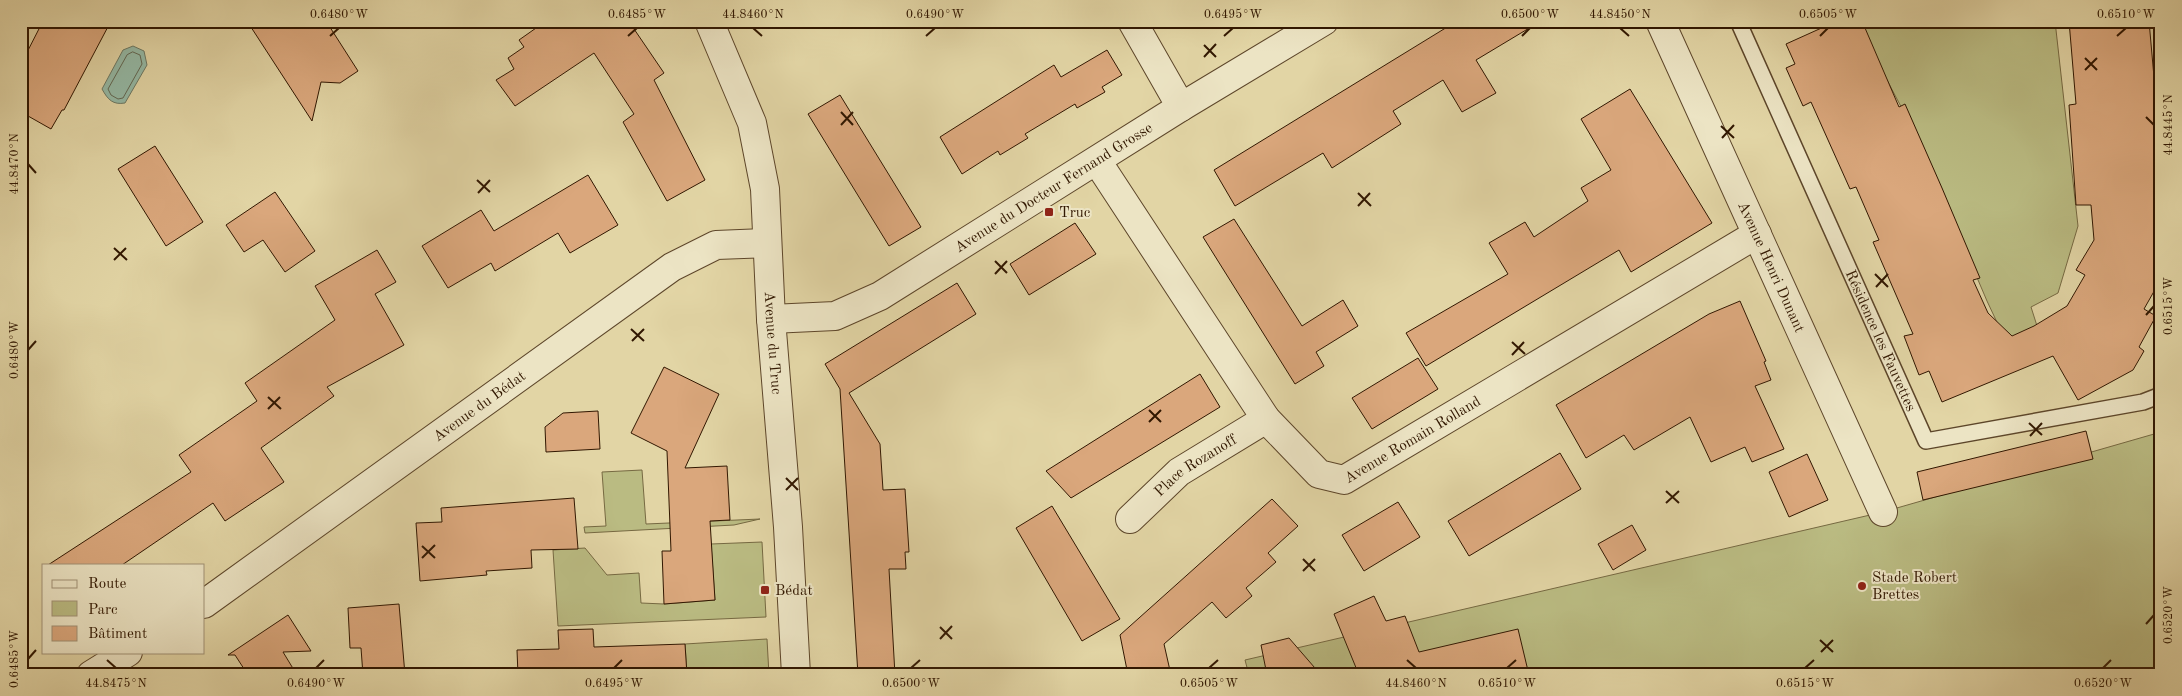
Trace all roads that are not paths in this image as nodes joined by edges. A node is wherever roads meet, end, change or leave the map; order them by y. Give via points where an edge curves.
1 (710, 21) edge
2 (1132, 21) edge
3 (1324, 21) edge
4 (1660, 21) edge
5 (1738, 21) edge
6 (1181, 107) junction
7 (1097, 161) junction
8 (1757, 234) junction
9 (767, 243) junction
10 (771, 319) junction
11 (2161, 395) edge
12 (1266, 418) junction
13 (1882, 512) dead end
14 (1130, 520) dead end
15 (205, 603) edge
16 (125, 654) edge
17 (91, 675) edge
18 (796, 675) edge

1 - 9 street, Avenue du Truc via 752,123 765,189
2 - 6 street
3 - 6 street, Avenue du Docteur Fernand Grosse
4 - 8 street, Avenue Henri Dunant
5 - 11 lane, Résidence les Fauvettes via 1926,441 2143,402
6 - 7 street, Avenue du Docteur Fernand Grosse
7 - 10 street, Avenue du Docteur Fernand Grosse via 880,296 836,316
7 - 12 street, Avenue Romain Rolland
8 - 12 street, Avenue Romain Rolland via 1344,480 1319,474
8 - 13 street, Avenue Henri Dunant
9 - 10 street, Avenue du Truc
9 - 15 street, Avenue du Bédat via 716,245 672,267
10 - 18 street, Avenue du Truc
12 - 14 street, Place Rozanoff via 1179,472
16 - 17 street

